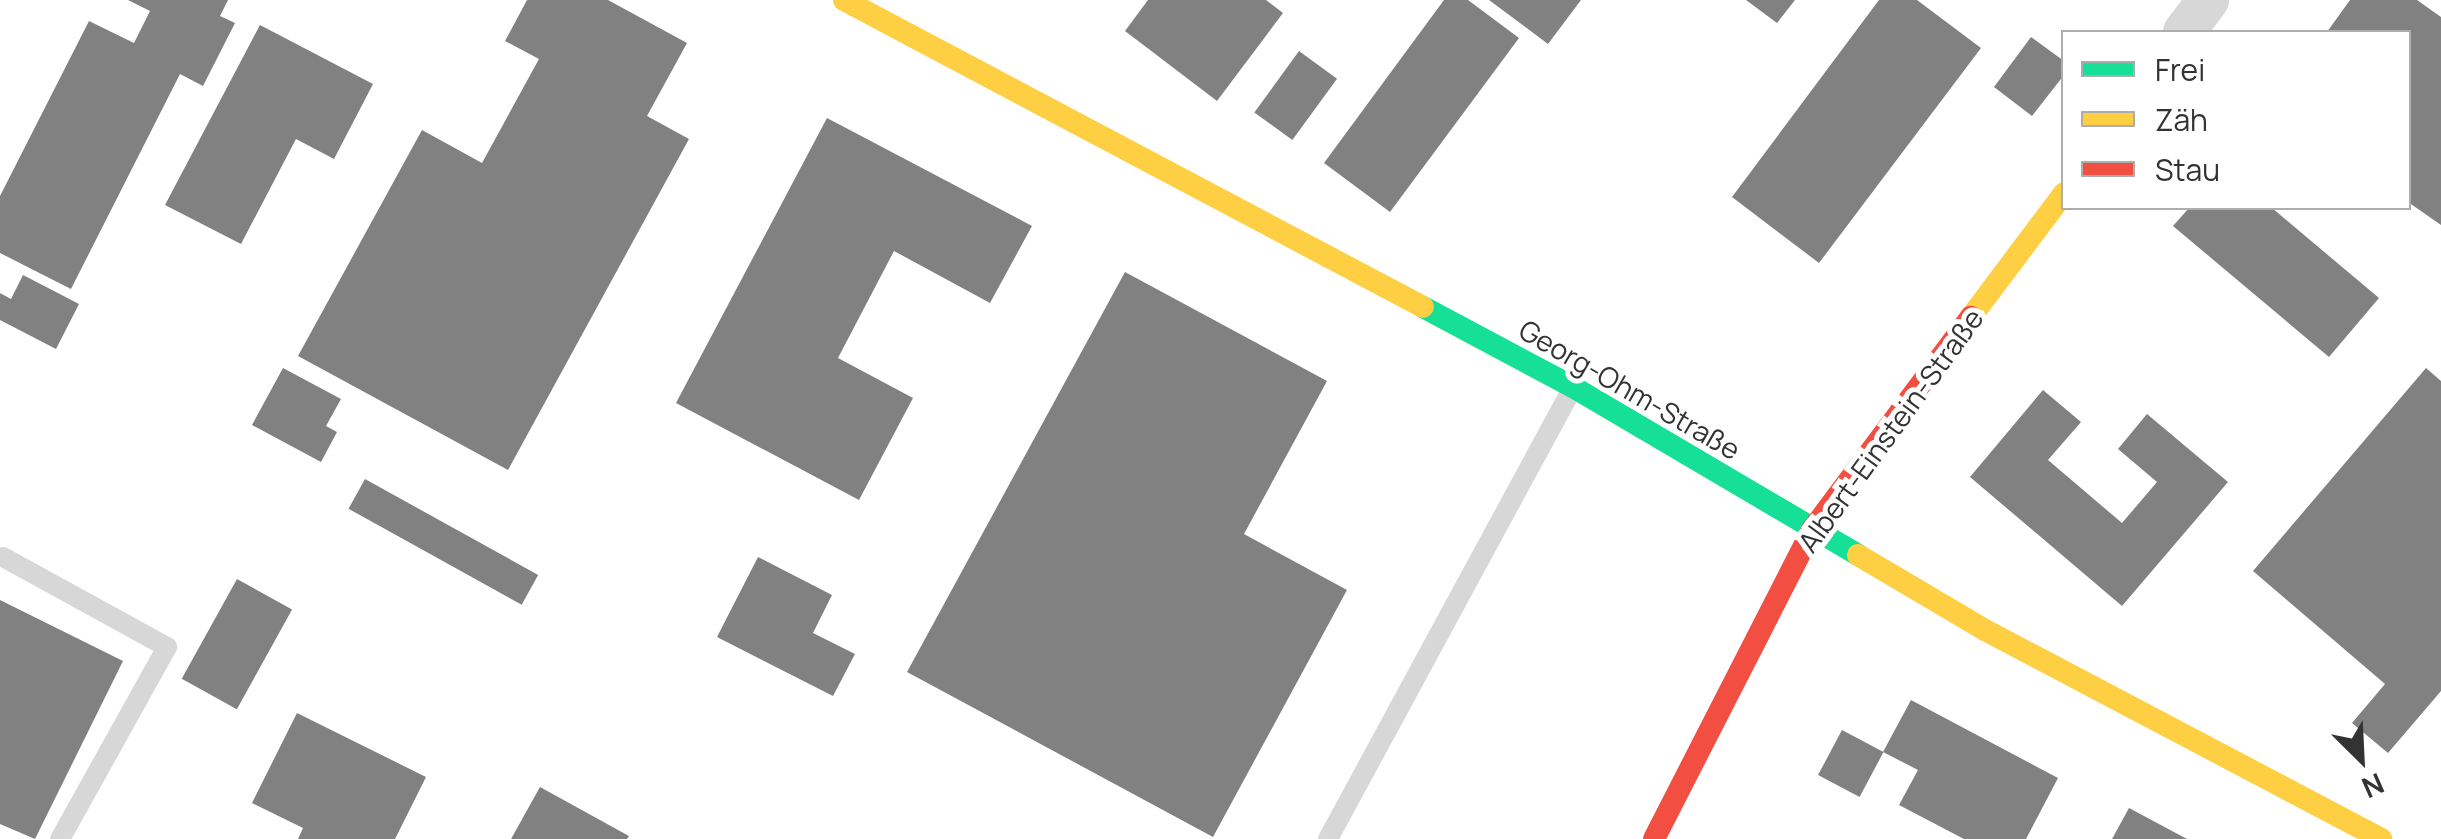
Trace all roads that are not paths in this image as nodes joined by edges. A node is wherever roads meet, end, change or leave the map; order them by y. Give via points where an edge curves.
1 (844, 0) edge
2 (2208, 0) edge
3 (2186, 30) edge
4 (2061, 196) edge
5 (1573, 387) junction
6 (1812, 530) junction
7 (3, 558) dead end
8 (60, 839) edge
9 (1328, 839) edge
10 (1654, 839) edge
11 (2382, 839) edge

1 - 5 street, Georg-Ohm-Straße
2 - 3 street
4 - 6 street, Albert-Einstein-Straße
5 - 6 street, Georg-Ohm-Straße
5 - 9 lane
6 - 10 street, Albert-Einstein-Straße
6 - 11 street, Georg-Ohm-Straße via 1985,630
7 - 8 lane via 168,646

